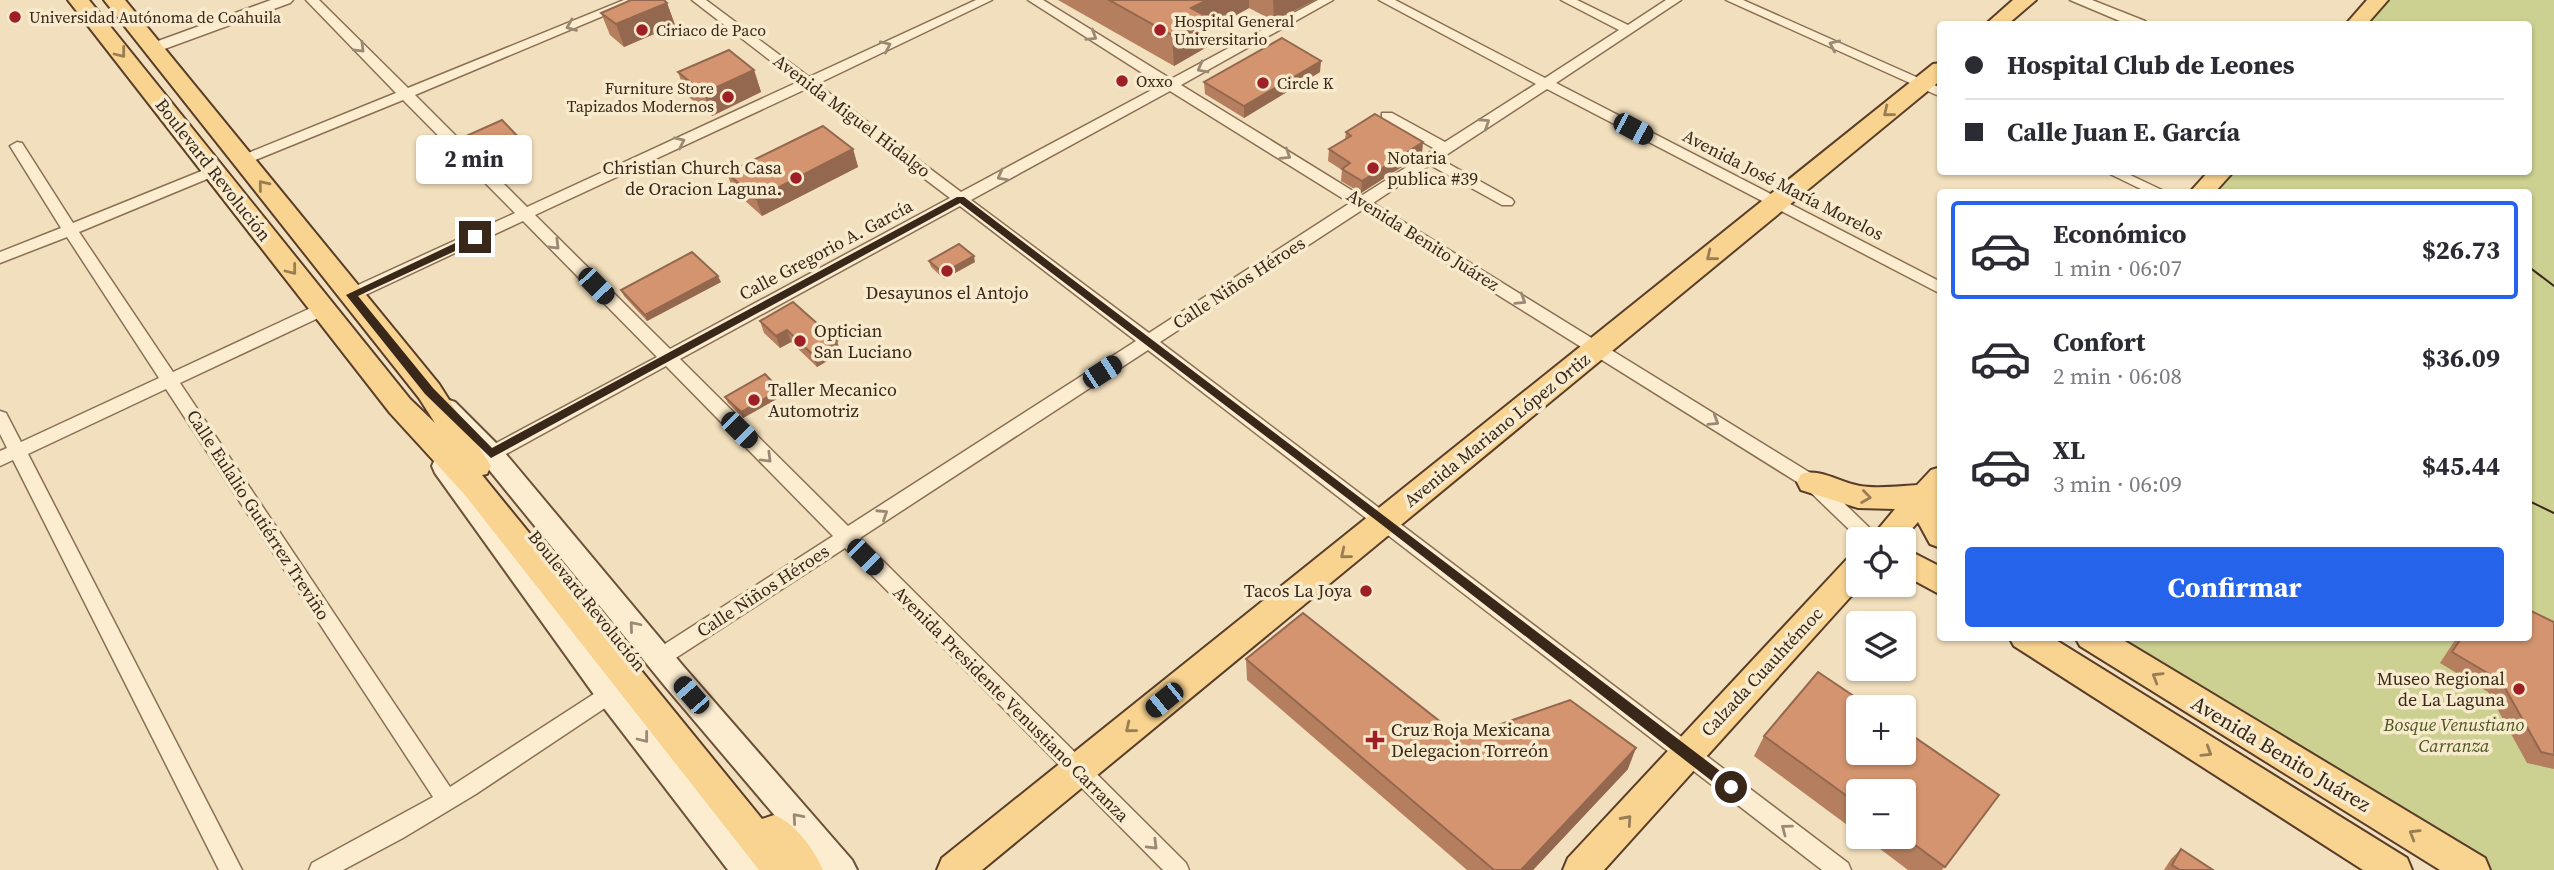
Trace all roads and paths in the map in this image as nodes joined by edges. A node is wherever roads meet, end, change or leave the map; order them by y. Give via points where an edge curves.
1 (78, 0) edge
2 (114, 0) edge
3 (285, 0) edge
4 (312, 0) edge
5 (635, 0) edge
6 (698, 0) edge
7 (986, 0) edge
8 (1034, 0) edge
9 (1327, 0) edge
10 (1385, 0) edge
11 (1567, 0) edge
12 (1675, 0) edge
13 (1732, 0) edge
14 (2026, 0) edge
15 (2078, 0) edge
16 (2378, 0) edge
17 (2000, 21) edge
18 (2132, 21) edge
19 (2359, 21) edge
20 (1629, 30) junction
21 (153, 48) junction
22 (1934, 82) edge
23 (808, 83) junction
24 (1546, 84) junction
25 (1171, 85) junction
26 (405, 94) junction
27 (1387, 116) dead end
28 (17, 146) dead end
29 (1446, 149) junction
30 (1430, 159) junction
31 (243, 160) junction
32 (214, 171) junction
33 (2120, 175) edge
34 (2218, 175) edge
35 (2152, 189) edge
36 (2205, 189) edge
37 (961, 199) junction
38 (1507, 202) dead end
39 (1362, 203) junction
40 (1776, 203) junction
41 (525, 214) junction
42 (70, 230) junction
43 (0, 258) edge
44 (1937, 287) edge
45 (351, 295) junction
46 (323, 309) junction
47 (1149, 341) junction
48 (1598, 348) junction
49 (667, 358) junction
50 (170, 381) junction
51 (400, 406) junction
52 (0, 417) edge
53 (9, 455) edge
54 (485, 474) junction
55 (1811, 482) junction
56 (1932, 487) edge
57 (1385, 521) junction
58 (1858, 527) edge
59 (1896, 527) edge
60 (1937, 529) edge
61 (846, 538) junction
62 (1916, 567) edge
63 (1846, 581) edge
64 (1937, 581) edge
65 (2031, 641) edge
66 (2098, 641) edge
67 (661, 657) junction
68 (610, 694) junction
69 (1687, 754) junction
70 (1077, 771) junction
71 (447, 800) junction
72 (231, 870) edge
73 (320, 870) edge
74 (747, 870) edge
75 (781, 870) edge
76 (806, 870) edge
77 (841, 870) edge
78 (955, 870) edge
79 (1178, 870) edge
80 (1581, 870) edge
81 (1840, 870) edge
82 (2394, 870) edge
83 (2472, 870) edge

1 -> 32 main road, Boulevard Revolución
2 - 21 main road, Boulevard Revolución
3 - 21 street
4 -> 26 street, Avenida Presidente Venustiano Carranza
5 -> 26 street
6 - 23 street, Avenida Miguel Hidalgo
23 -> 7 street
8 -> 25 street, Avenida Benito Juárez
9 -> 25 street, Calle Gregorio A. García
10 - 24 street, Avenida José María Morelos
11 - 20 street
12 - 20 street, Calle Niños Héroes
22 -> 13 street
14 - 17 main road
15 - 18 street
16 - 19 main road
20 - 24 street, Calle Niños Héroes
21 - 31 main road, Boulevard Revolución
22 -> 40 main road, Avenida Mariano López Ortiz
23 - 37 street, Avenida Miguel Hidalgo
41 -> 23 street
29 -> 24 street, Calle Niños Héroes
24 - 40 street, Avenida José María Morelos
25 -> 37 street, Calle Gregorio A. García
25 -> 39 street, Avenida Benito Juárez
26 - 31 street
26 - 41 street, Avenida Presidente Venustiano Carranza
27 - 29 street
28 - 42 street, Calle Eulalio Gutiérrez Treviño
29 - 30 street, Calle Niños Héroes
30 - 38 street
30 - 39 street, Calle Niños Héroes
45 -> 31 main road, Boulevard Revolución
32 - 42 street
32 -> 46 main road, Boulevard Revolución
33 - 35 street
34 - 36 main road
37 - 47 street, Avenida Miguel Hidalgo
37 - 49 street, Calle Gregorio A. García
39 - 47 street, Calle Niños Héroes
39 -> 48 street, Avenida Benito Juárez
40 - 44 street, Avenida José María Morelos
40 -> 48 main road, Avenida Mariano López Ortiz
41 - 45 street
41 -> 49 street, Avenida Presidente Venustiano Carranza
42 - 43 street
42 - 50 street, Calle Eulalio Gutiérrez Treviño
45 - 54 main road, Boulevard Revolución via 429,391
46 - 50 street
46 - 51 main road, Boulevard Revolución
47 - 57 street, Avenida Miguel Hidalgo
61 -> 47 street, Calle Niños Héroes
48 -> 55 street, Avenida Benito Juárez
48 - 57 main road, Avenida Mariano López Ortiz
49 - 54 street, Calle Gregorio A. García
49 -> 61 street, Avenida Presidente Venustiano Carranza
50 - 53 street
50 - 71 street, Calle Eulalio Gutiérrez Treviño
51 - 54 main road, Boulevard Revolución
51 - 68 main road, Boulevard Revolución
52 - 53 street
53 - 72 street
67 -> 54 main road
54 - 75 main road, Boulevard Revolución
54 - 76 main road, Boulevard Revolución
55 -> 56 main road, Avenida Benito Juárez via 1876,499
55 - 58 street, Avenida Benito Juárez
56 - 59 main road
56 - 60 main road via 1927,512
57 - 69 street, Avenida Miguel Hidalgo
57 -> 70 main road, Avenida Mariano López Ortiz
61 - 67 street, Calle Niños Héroes
61 - 70 street, Avenida Presidente Venustiano Carranza
62 - 64 main road
63 - 69 main road, Calzada Cuauhtémoc
65 -> 82 main road, Avenida Benito Juárez
83 -> 66 main road, Avenida Benito Juárez
77 -> 67 main road
68 - 71 street
68 -> 74 main road, Boulevard Revolución
80 -> 69 main road, Calzada Cuauhtémoc
81 -> 69 street, Avenida Miguel Hidalgo
70 - 78 main road, Avenida Mariano López Ortiz
70 -> 79 street, Avenida Presidente Venustiano Carranza
71 - 73 street

